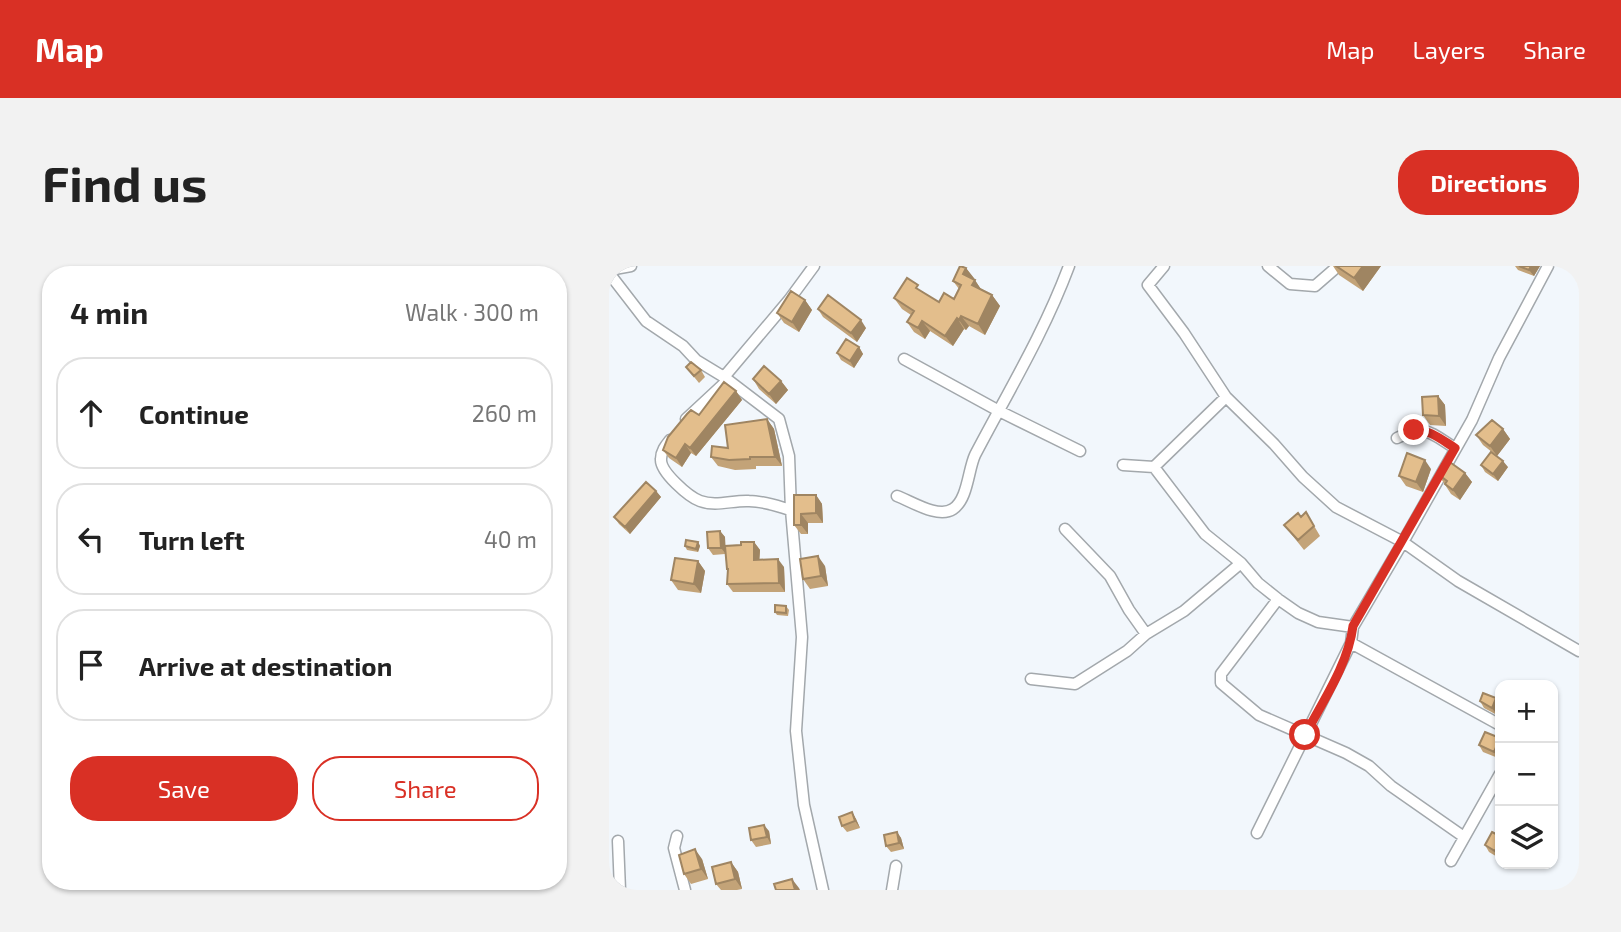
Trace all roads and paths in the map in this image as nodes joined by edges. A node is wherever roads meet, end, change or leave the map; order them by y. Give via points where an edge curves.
1 (631, 266) edge
2 (814, 266) edge
3 (1069, 266) edge
4 (1164, 266) edge
5 (1268, 266) edge
6 (1338, 266) edge
7 (1548, 266) edge
8 (609, 272) edge
9 (904, 359) dead end
10 (726, 378) junction
11 (1226, 397) junction
12 (999, 411) junction
13 (1397, 438) dead end
14 (1455, 448) junction
15 (1080, 451) dead end
16 (1123, 465) dead end
17 (1154, 467) junction
18 (897, 496) dead end
19 (791, 510) junction
20 (1065, 529) dead end
21 (1403, 542) junction
22 (1241, 563) junction
23 (1278, 599) junction
24 (1353, 626) junction
25 (1146, 634) junction
26 (1351, 643) junction
27 (1579, 651) edge
28 (1031, 679) dead end
29 (1495, 722) edge
30 (1305, 735) junction
31 (1495, 783) edge
32 (1257, 833) dead end
33 (677, 836) dead end
34 (1464, 837) junction
35 (618, 841) dead end
36 (1451, 861) dead end
37 (896, 866) dead end
38 (620, 890) edge
39 (685, 890) edge
40 (823, 890) edge
41 (893, 890) edge

1 - 8 street
2 - 10 street
3 - 12 street via 1047,322
4 - 11 street via 1148,285
5 - 6 street via 1290,284 1300,286 1315,286
7 - 14 street
8 - 10 street via 646,321
9 - 12 street
10 - 19 street via 779,419 789,456
10 - 19 street via 690,413 664,448 661,463 700,501 747,500
11 - 17 street
11 - 21 street via 1336,507
12 - 15 street
12 - 18 street via 953,509 941,513
13 - 14 street via 1421,429
14 - 21 street
16 - 17 street
17 - 22 street via 1205,534
19 - 40 street via 802,637 796,731 804,806
20 - 25 street via 1110,576
21 - 24 street
21 - 27 street via 1458,581
22 - 23 street
22 - 25 street via 1184,611
23 - 24 street via 1318,622
23 - 30 street via 1221,674 1221,684 1259,715
24 - 26 street
25 - 28 street via 1075,684
26 - 29 street
26 - 30 street
30 - 32 street
30 - 34 street via 1369,766
31 - 34 street
33 - 39 street via 674,848
34 - 36 street
35 - 38 street
37 - 41 street

